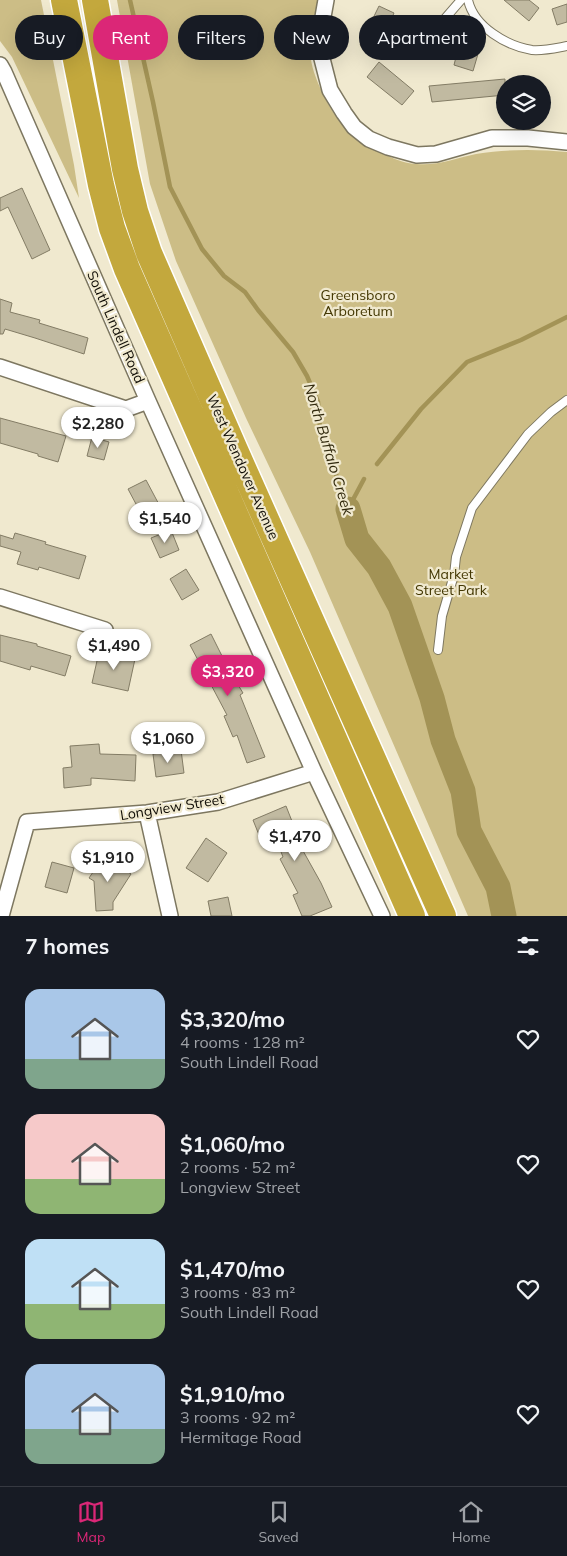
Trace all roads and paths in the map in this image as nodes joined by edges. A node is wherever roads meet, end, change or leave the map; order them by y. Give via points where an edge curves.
1 (64, 0) edge
2 (95, 0) edge
3 (326, 0) edge
4 (462, 0) edge
5 (468, 0) edge
6 (449, 15) edge
7 (567, 46) edge
8 (0, 65) edge
9 (567, 142) edge
10 (0, 367) edge
11 (567, 400) edge
12 (148, 401) junction
13 (0, 597) edge
14 (104, 630) dead end
15 (438, 650) dead end
16 (314, 772) junction
17 (147, 813) junction
18 (1, 916) edge
19 (170, 916) edge
20 (382, 916) edge
21 (412, 916) edge
22 (444, 916) edge

1 - 21 highway, West Wendover Avenue via 101,185 127,269
2 - 22 highway, West Wendover Avenue via 125,169 149,253
3 - 9 street via 320,51 330,90 354,127 370,139 417,155 436,154 492,138
4 - 6 lane
5 - 7 lane via 478,21 513,44 533,50
8 - 12 street, South Lindell Road
10 - 12 street via 126,409
11 - 15 lane via 528,434 472,508 456,557 442,616
12 - 16 street, South Lindell Road
13 - 14 street
16 - 17 street, Longview Street via 218,802
16 - 20 street, South Lindell Road
17 - 18 street, Longview Street via 27,822
17 - 19 street

